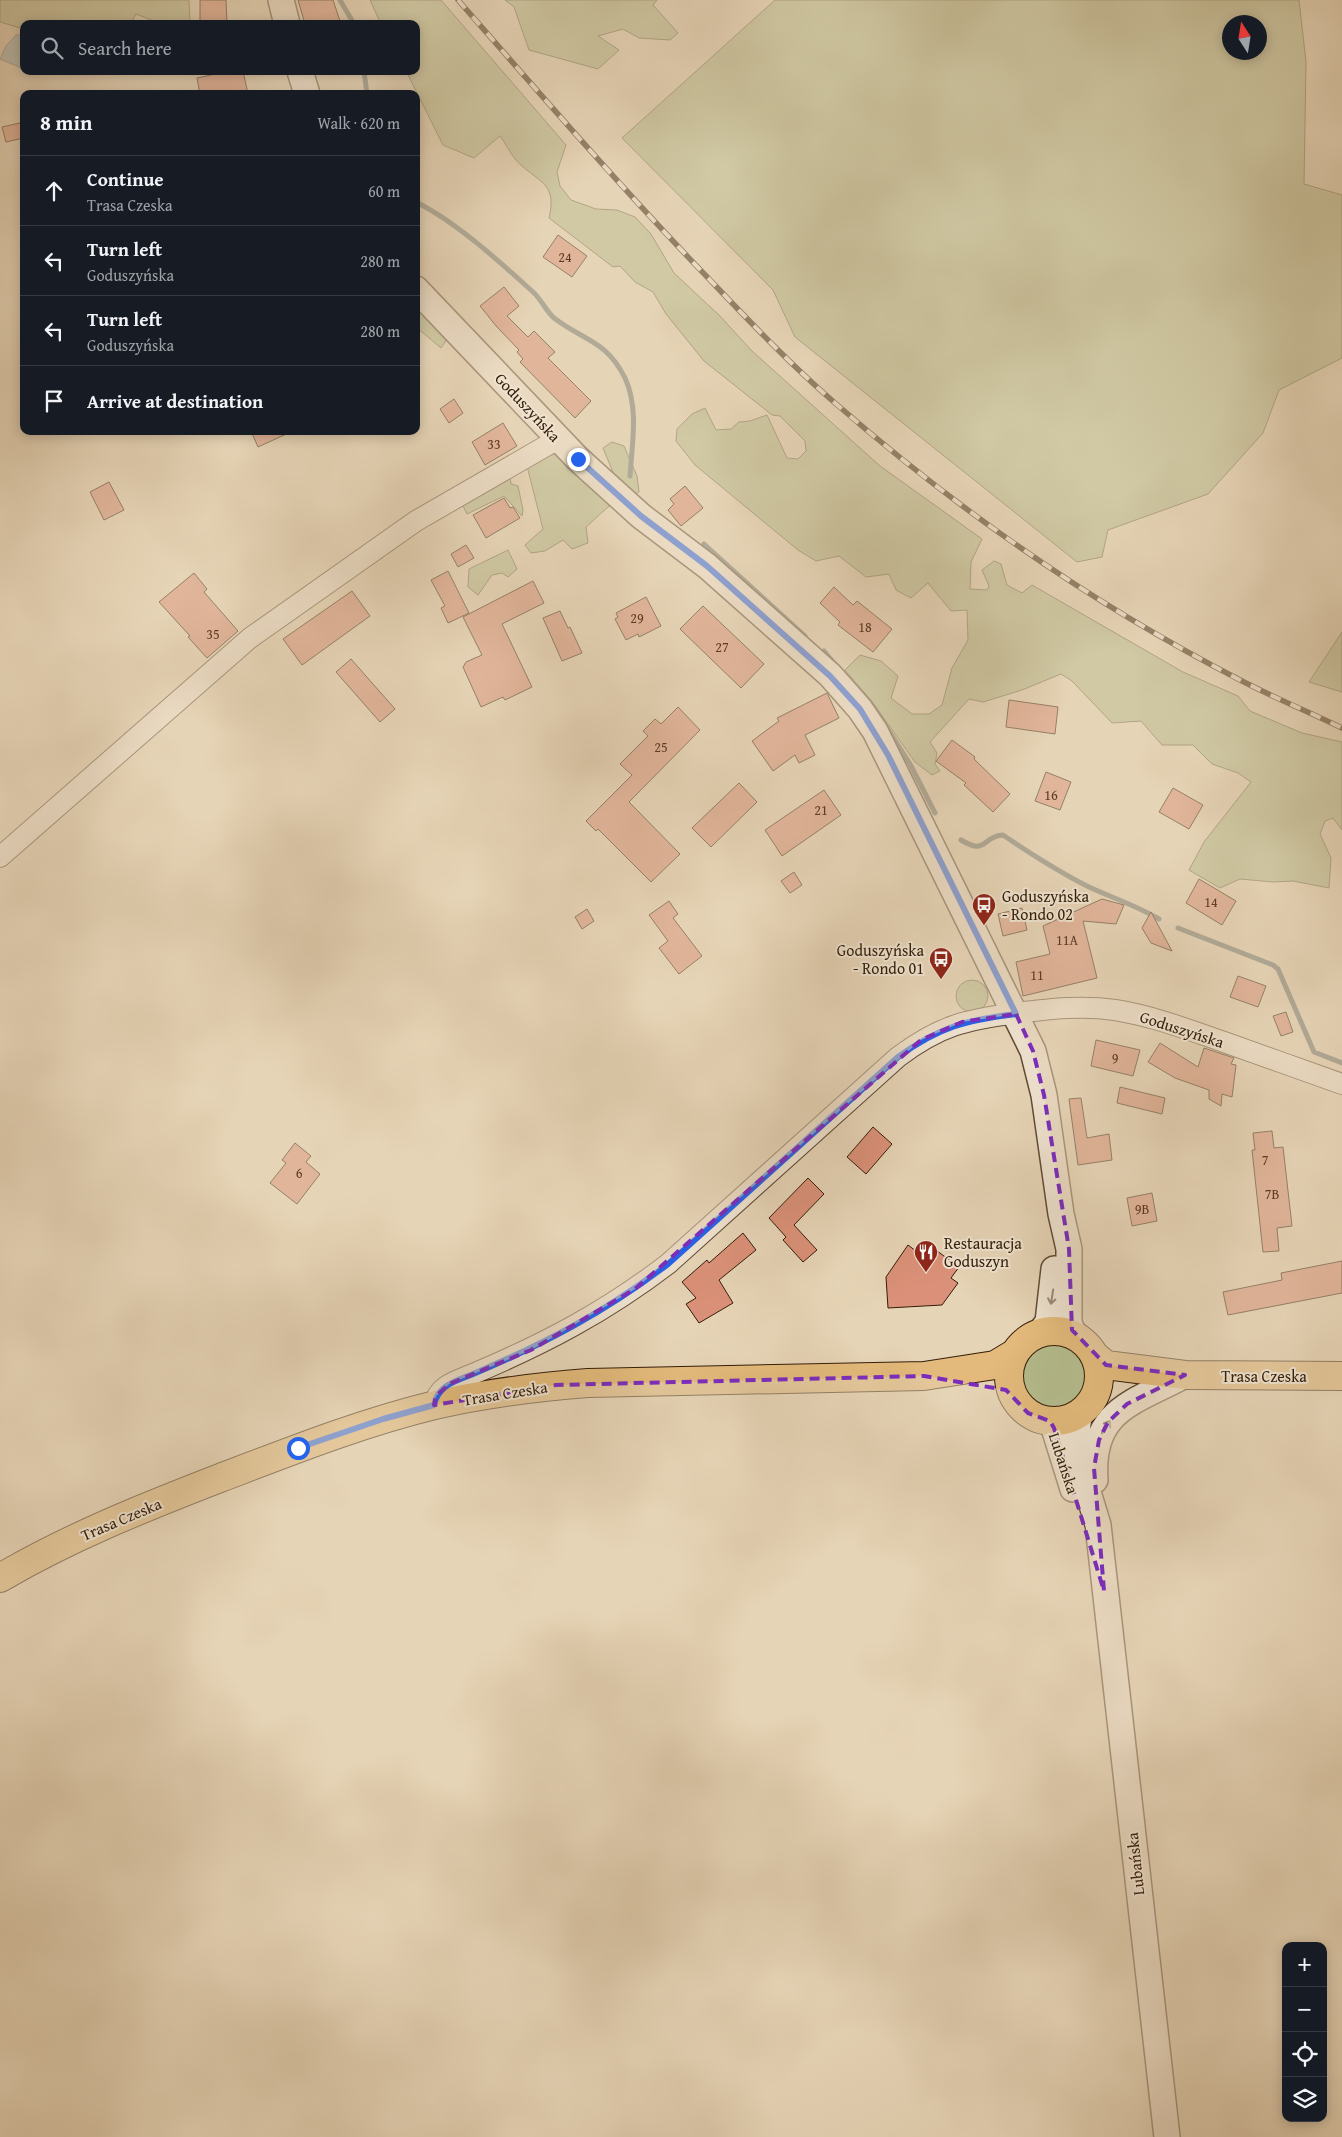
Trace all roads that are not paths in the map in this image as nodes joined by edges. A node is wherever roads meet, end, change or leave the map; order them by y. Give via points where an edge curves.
1 (280, 0) edge
2 (286, 20) edge
3 (301, 75) edge
4 (306, 90) edge
5 (420, 293) edge
6 (558, 439) junction
7 (0, 857) edge
8 (1016, 1014) junction
9 (1342, 1084) edge
10 (1061, 1214) junction
11 (1039, 1334) junction
12 (1086, 1346) junction
13 (1015, 1354) junction
14 (1185, 1375) junction
15 (924, 1376) junction
16 (1342, 1376) edge
17 (1013, 1395) junction
18 (1088, 1404) junction
19 (434, 1405) junction
20 (1050, 1421) junction
21 (1098, 1525) junction
22 (0, 1578) edge
23 (1104, 1591) junction
24 (1166, 2137) edge

1 - 2 street
3 - 4 street
5 - 6 street, Goduszyńska
6 - 7 street via 416,521 250,638
6 - 8 street, Goduszyńska via 619,498 707,566 830,676 860,709 888,755
8 - 9 street, Goduszyńska via 1092,1008 1137,1014
8 - 10 street, Goduszyńska via 1040,1072
8 - 19 street, Goduszyńska via 962,1022 921,1040 655,1274 589,1318 531,1350 449,1384 436,1396
10 -> 11 street, Goduszyńska via 1048,1322
10 - 12 street, Goduszyńska via 1069,1249 1069,1323
11 - 12 main road via 1063,1332
11 - 13 main road via 1025,1341
12 - 14 main road, Trasa Czeska via 1106,1365
12 - 18 main road via 1099,1376
13 - 15 main road, Trasa Czeska via 995,1365
13 - 17 main road via 1009,1374
14 - 16 main road, Trasa Czeska
14 - 18 main road, Trasa Czeska via 1110,1387
21 -> 14 street via 1094,1457 1102,1433 1127,1404
15 - 17 main road, Trasa Czeska via 994,1386
15 - 19 main road, Trasa Czeska via 588,1383 509,1391
17 - 20 main road via 1028,1413
18 - 20 main road via 1066,1420
18 - 21 street, Lubańska via 1077,1426 1081,1457
19 - 22 main road, Trasa Czeska via 318,1440 187,1491 36,1557
20 - 23 street, Lubańska
21 - 23 street, Lubańska
23 - 24 street, Lubańska

